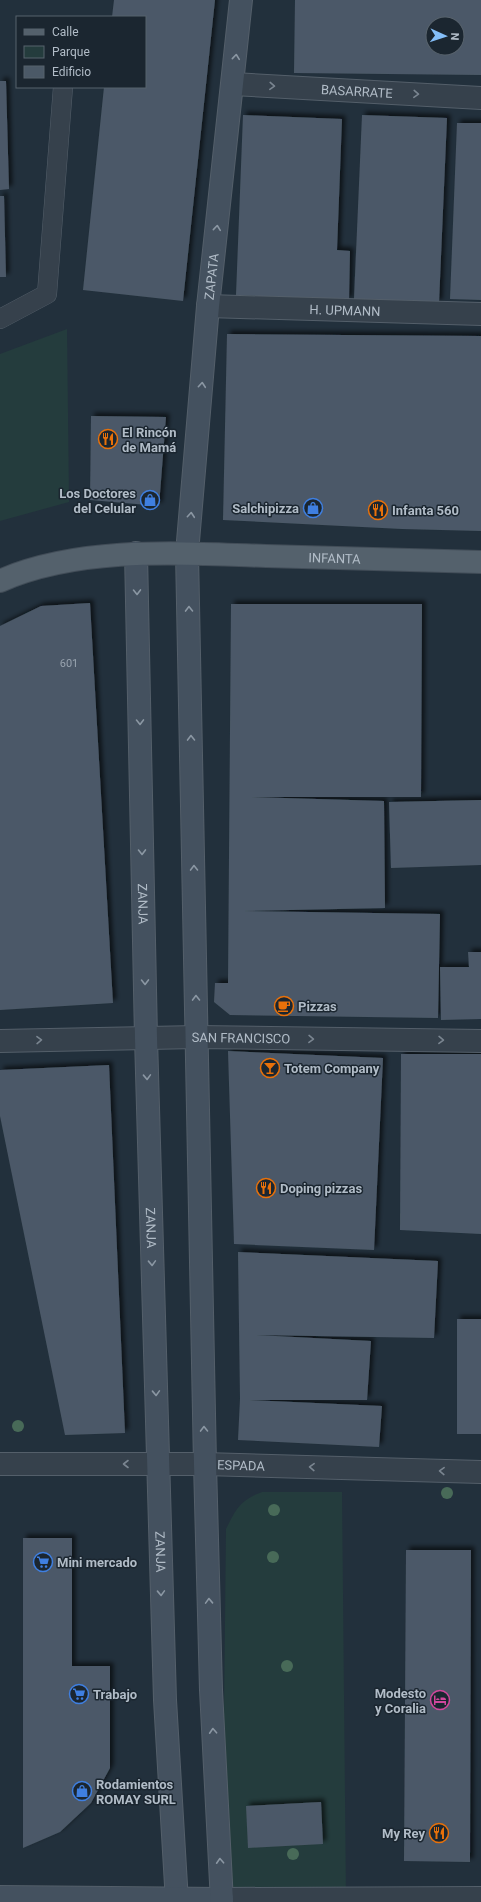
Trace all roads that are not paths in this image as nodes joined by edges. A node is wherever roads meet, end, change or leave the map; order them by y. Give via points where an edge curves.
1 (242, 0) edge
2 (233, 84) junction
3 (63, 88) edge
4 (481, 98) edge
5 (208, 306) junction
6 (481, 314) edge
7 (0, 319) edge
8 (136, 553) junction
9 (187, 553) junction
10 (481, 562) edge
11 (0, 581) edge
12 (197, 1037) junction
13 (146, 1038) junction
14 (0, 1041) edge
15 (481, 1041) edge
16 (0, 1464) edge
17 (158, 1464) junction
18 (205, 1464) junction
19 (481, 1472) edge
20 (0, 1897) edge
21 (481, 1898) edge
22 (177, 1901) edge
23 (222, 1901) edge

2 -> 1 main road, ZAPATA
2 -> 4 street, BASARRATE
5 -> 2 main road, ZAPATA
3 - 7 lane via 47,294
5 - 6 street, H. UPMANN
9 -> 5 main road, ZAPATA
8 - 9 main road, INFANTA
8 - 11 main road via 60,563
8 -> 13 main road, ZANJA
9 - 10 main road, INFANTA
12 -> 9 main road
12 - 13 street, SAN FRANCISCO
12 -> 15 street, SAN FRANCISCO
18 -> 12 main road
14 -> 13 street, SAN FRANCISCO
13 -> 17 main road, ZANJA
17 -> 16 street, ESPADA
17 - 18 street, ESPADA
17 -> 22 main road, ZANJA via 165,1700
19 -> 18 street, ESPADA
23 -> 18 main road via 211,1690
20 - 22 main road
21 - 23 street
22 - 23 main road

